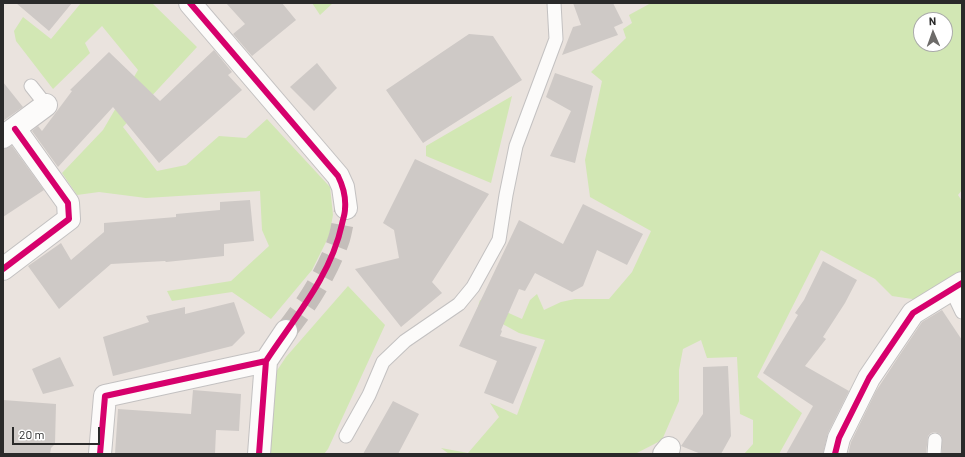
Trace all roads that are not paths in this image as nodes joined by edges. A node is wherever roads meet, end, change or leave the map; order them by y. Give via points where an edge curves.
1 (190, 3) edge
2 (554, 3) edge
3 (32, 86) dead end
4 (46, 105) joint
5 (9, 133) edge
6 (346, 208) tunnel mouth
7 (3, 268) edge
8 (957, 287) edge
9 (962, 312) edge
10 (286, 331) tunnel mouth
11 (266, 361) junction
12 (346, 436) dead end
13 (935, 440) dead end
14 (100, 454) edge
15 (259, 454) edge
16 (835, 454) edge
17 (934, 454) edge

1 - 6 street via 338,176 343,187
2 - 12 lane via 556,39 516,146 499,240 474,287 459,304 405,341 383,362 369,395
3 - 4 lane
4 - 5 street
5 - 7 street via 68,203 69,218
8 - 9 lane
8 - 16 street via 913,313 869,378
10 - 11 street
11 - 14 street via 105,396
11 - 15 street
13 - 17 lane

